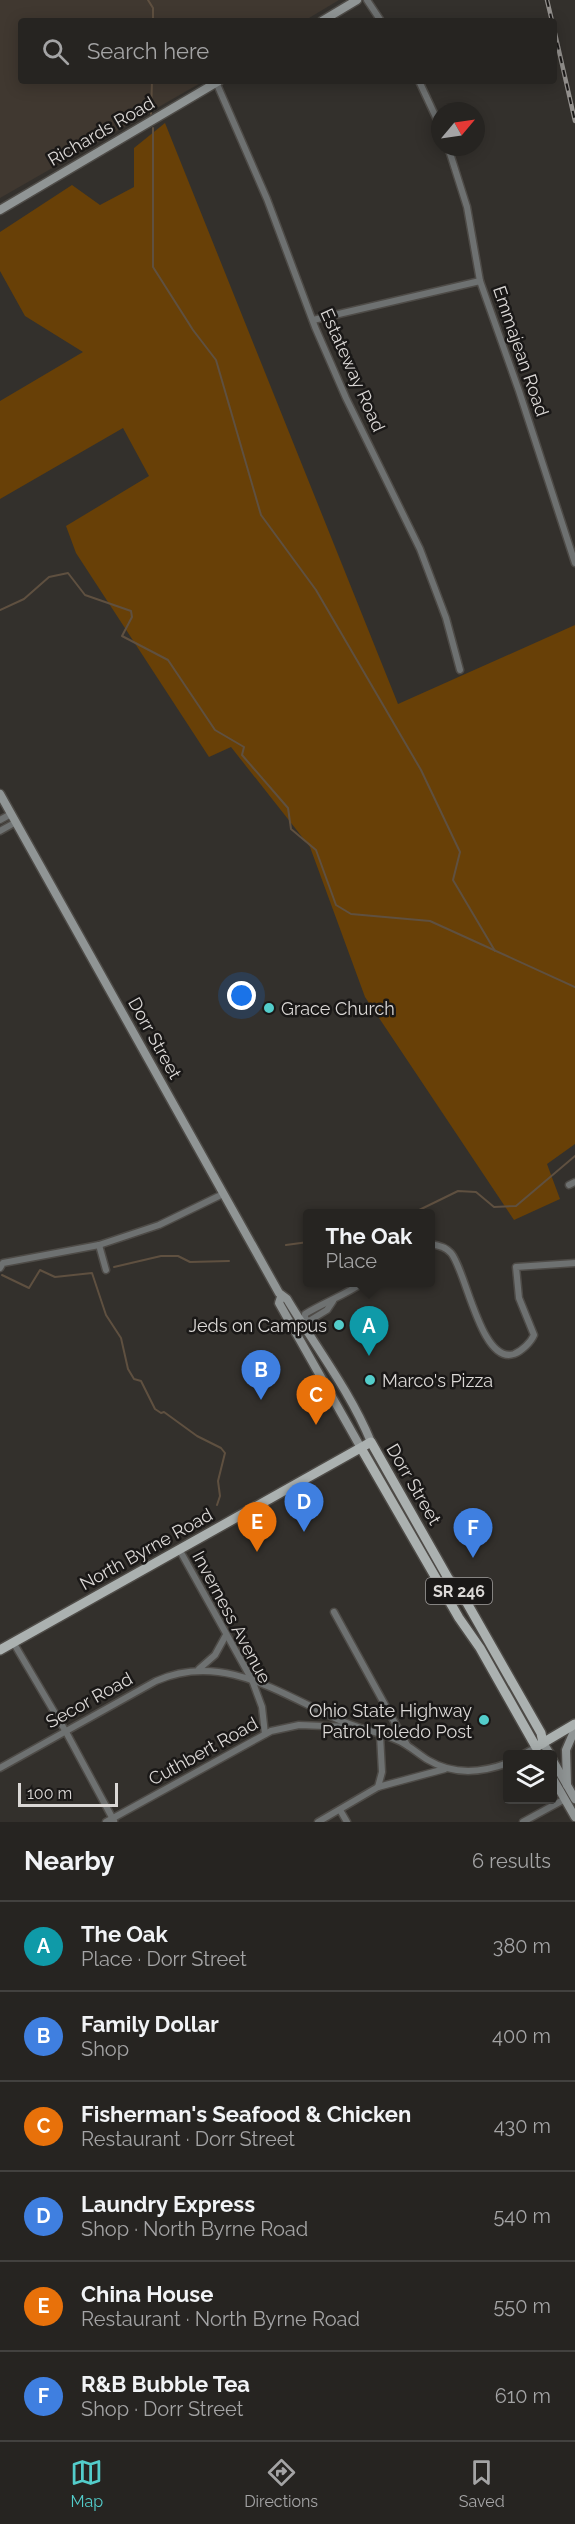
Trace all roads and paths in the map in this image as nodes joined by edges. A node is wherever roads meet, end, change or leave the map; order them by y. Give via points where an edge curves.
1 (357, 0) edge
2 (367, 0) edge
3 (327, 18) edge
4 (379, 18) edge
5 (215, 84) edge
6 (219, 84) edge
7 (420, 84) edge
8 (431, 107) edge
9 (451, 156) edge
10 (0, 210) edge
11 (480, 281) junction
12 (313, 320) junction
13 (575, 563) edge
14 (460, 670) dead end
15 (0, 794) edge
16 (13, 818) junction
17 (0, 820) edge
18 (0, 831) edge
19 (223, 1194) junction
20 (99, 1245) junction
21 (435, 1245) edge
22 (575, 1263) edge
23 (0, 1268) edge
24 (106, 1270) dead end
25 (356, 1287) edge
26 (281, 1297) junction
27 (302, 1320) junction
28 (371, 1442) junction
29 (361, 1448) junction
30 (179, 1549) junction
31 (334, 1612) dead end
32 (226, 1635) junction
33 (13, 1642) junction
34 (0, 1650) edge
35 (198, 1669) junction
36 (252, 1680) junction
37 (575, 1724) edge
38 (357, 1727) junction
39 (575, 1729) edge
40 (66, 1732) junction
41 (265, 1734) junction
42 (380, 1734) junction
43 (407, 1745) junction
44 (540, 1748) edge
45 (503, 1764) edge
46 (0, 1768) edge
47 (557, 1768) edge
48 (446, 1769) junction
49 (557, 1785) edge
50 (567, 1785) junction
51 (378, 1787) junction
52 (565, 1799) junction
53 (575, 1799) edge
54 (340, 1810) junction
55 (575, 1816) edge
56 (111, 1821) edge
57 (318, 1822) edge
58 (347, 1822) edge
59 (523, 1822) edge

1 - 3 main road
2 - 4 street
5 - 10 main road, Richards Road
6 - 12 street, Estateway Road
7 - 8 street
9 - 11 street, Emmajean Road via 467,207
11 - 12 street
11 - 13 street, Emmajean Road
12 - 14 street, Estateway Road via 346,398 420,549 446,618
15 - 16 main road, Dorr Street / SR 246
16 - 17 street
16 - 18 street
16 - 19 main road, Dorr Street / SR 246
19 - 20 street via 159,1225
19 - 26 main road, Dorr Street / SR 246
20 - 23 street via 3,1263
20 - 24 street
21 - 22 street via 451,1253 493,1346 508,1355 518,1352 534,1335 519,1298 516,1267
25 - 27 street via 305,1314
26 - 27 main road, Dorr Street / SR 246
26 - 29 main road, Dorr Street / SR 246 via 279,1303
27 - 28 main road, Dorr Street / SR 246 via 362,1419
28 - 29 main road, North Byrne Road
28 - 44 main road, Dorr Street / SR 246 via 541,1733
29 - 30 main road, North Byrne Road
29 - 44 main road, Dorr Street / SR 246
30 - 32 street, Inverness Avenue
30 - 33 main road, North Byrne Road
31 - 43 street
32 - 35 street via 215,1655
32 - 36 street, Inverness Avenue
33 - 34 main road, North Byrne Road
33 - 40 street
35 - 36 street, Secor Road
35 - 40 street, Secor Road via 156,1681
36 - 38 street, Secor Road
36 - 41 street, Inverness Avenue via 262,1707
37 - 44 main road
38 - 41 street, Cuthbert Road via 299,1725
38 - 42 street, Secor Road
39 - 50 main road via 566,1750
40 - 46 street, Secor Road
40 - 56 street
41 - 56 street, Cuthbert Road
42 - 43 street, Secor Road
42 - 51 street via 382,1772
43 - 48 street, Secor Road
45 - 48 street, Secor Road via 479,1771
47 - 50 main road
48 - 51 street
49 - 52 main road
50 - 53 main road
51 - 54 street
52 - 55 main road
52 - 59 street
54 - 57 street
54 - 58 street

